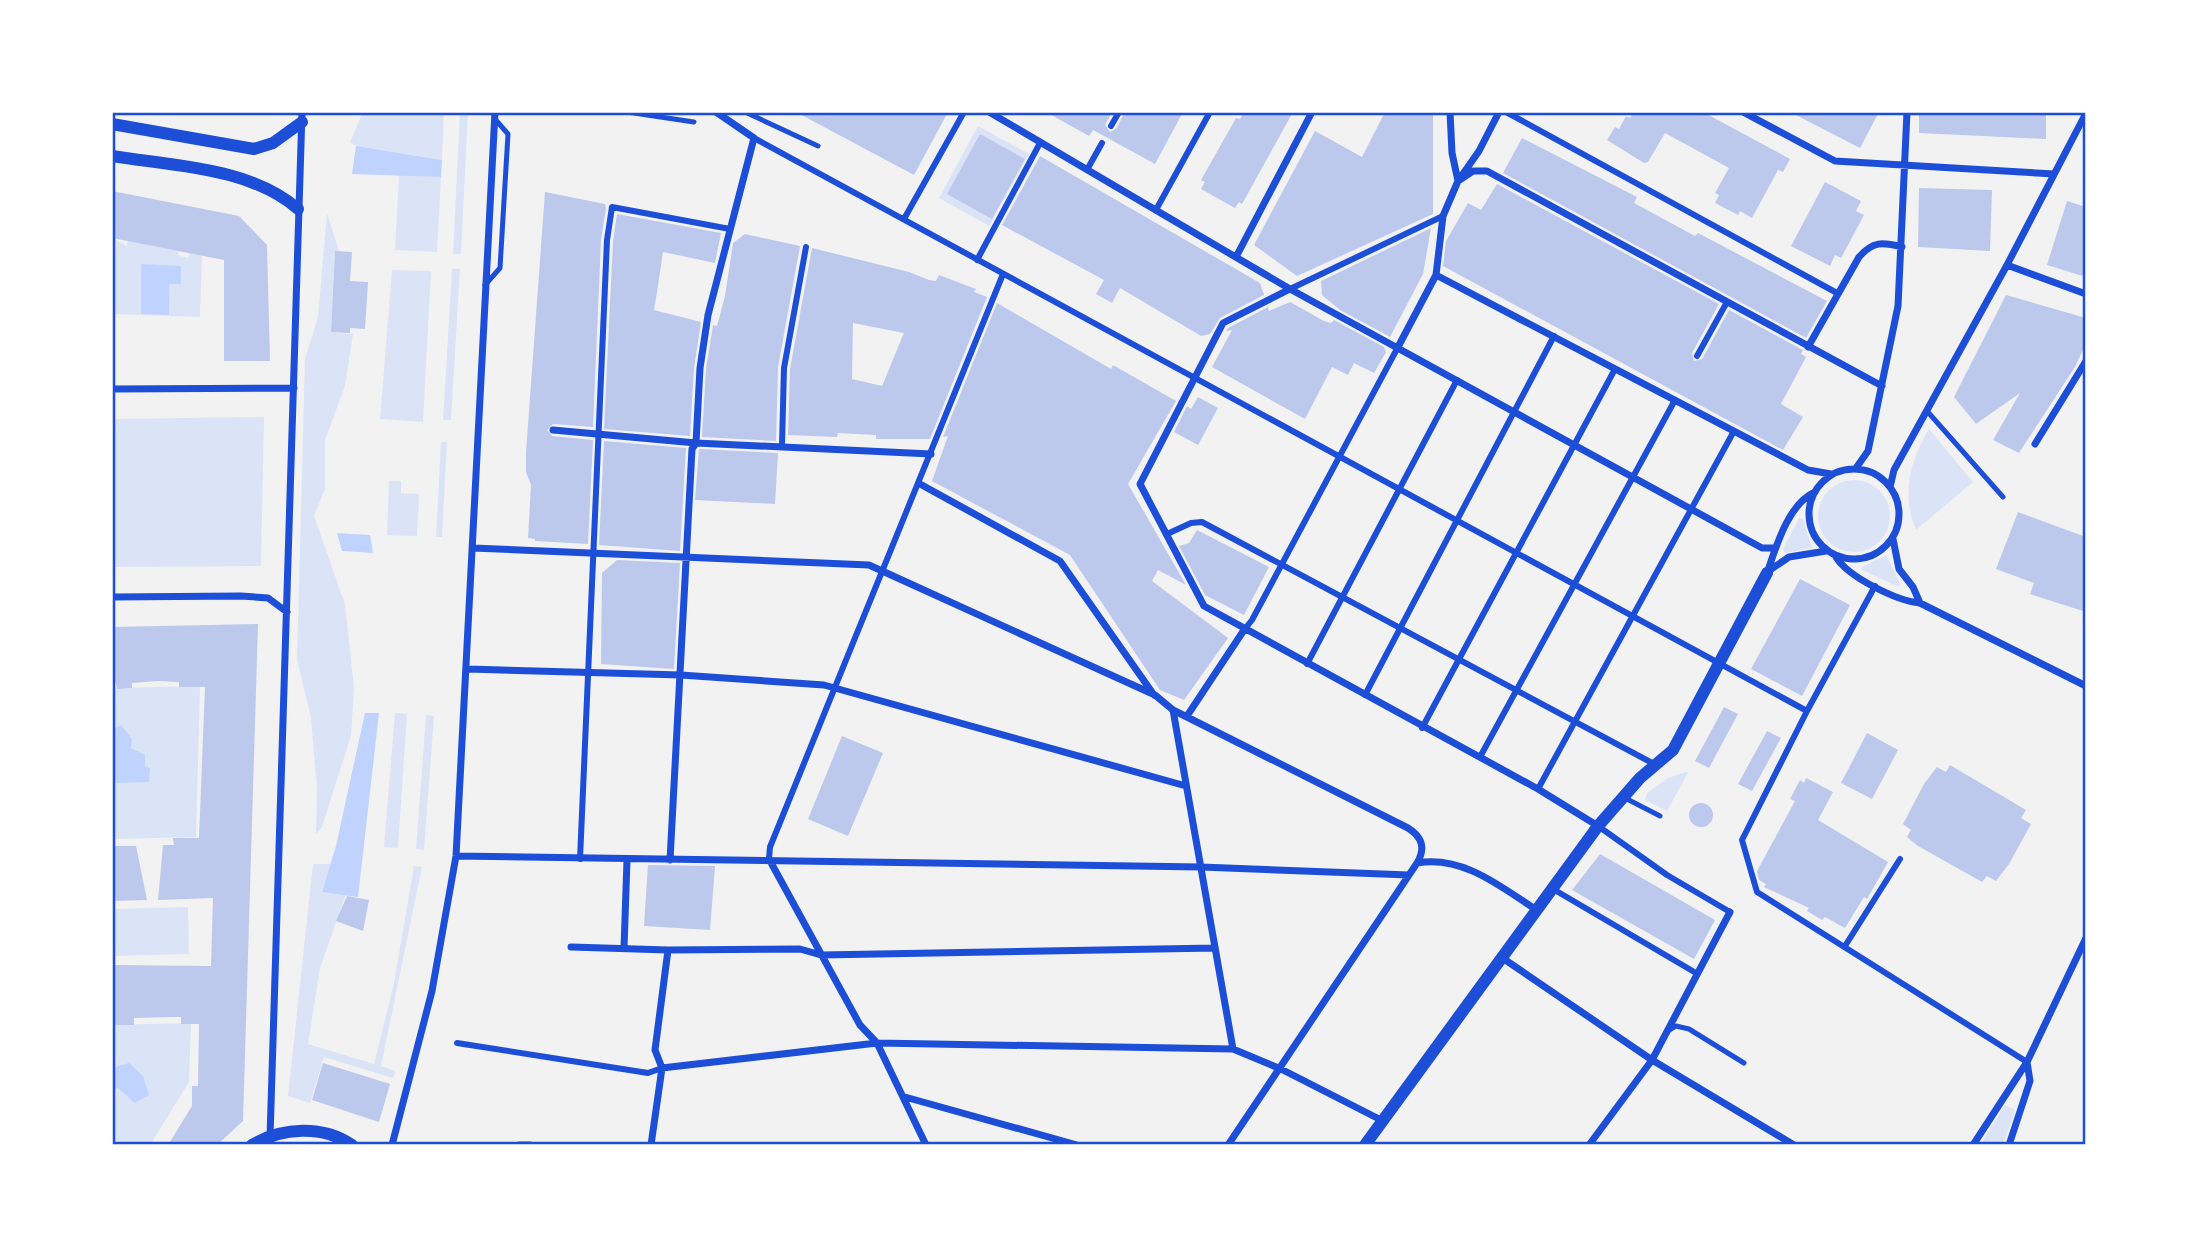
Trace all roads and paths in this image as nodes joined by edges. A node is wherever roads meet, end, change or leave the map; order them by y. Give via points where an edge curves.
1 (628, 112) edge
2 (716, 112) edge
3 (745, 112) edge
4 (964, 112) edge
5 (989, 112) edge
6 (1119, 112) edge
7 (1210, 112) edge
8 (1312, 112) edge
9 (1450, 112) edge
10 (1499, 112) edge
11 (1506, 112) edge
12 (1743, 112) edge
13 (1907, 112) edge
14 (2086, 113) edge
15 (494, 115) edge
16 (302, 117) edge
17 (694, 122) dead end
18 (112, 124) edge
19 (1111, 126) dead end
20 (754, 138) junction
21 (1040, 143) junction
22 (1102, 143) dead end
23 (818, 146) dead end
24 (112, 156) edge
25 (1904, 163) junction
26 (1088, 168) junction
27 (2054, 174) junction
28 (1458, 181) junction
29 (1157, 208) junction
30 (298, 209) junction
31 (1443, 216) junction
32 (905, 219) junction
33 (730, 229) junction
34 (806, 247) dead end
35 (1902, 247) junction
36 (1236, 257) junction
37 (977, 260) junction
38 (2007, 265) junction
39 (1003, 274) junction
40 (1436, 275) junction
41 (485, 285) junction
42 (1290, 289) junction
43 (1837, 293) junction
44 (2086, 294) edge
45 (1727, 302) junction
46 (1554, 337) junction
47 (1398, 347) junction
48 (1808, 347) junction
49 (1697, 356) dead end
50 (2086, 361) edge
51 (1615, 369) junction
52 (1194, 377) junction
53 (1457, 380) junction
54 (1882, 386) junction
55 (294, 388) junction
56 (112, 389) edge
57 (1675, 400) junction
58 (1513, 411) junction
59 (1927, 411) junction
60 (553, 430) dead end
61 (1734, 431) junction
62 (598, 433) junction
63 (696, 443) junction
64 (1573, 444) junction
65 (2035, 444) dead end
66 (782, 445) junction
67 (931, 454) junction
68 (1340, 456) junction
69 (1856, 468) junction
70 (1832, 474) junction
71 (1633, 477) junction
72 (920, 484) junction
73 (1890, 487) junction
74 (1399, 489) junction
75 (1816, 491) junction
76 (2003, 497) dead end
77 (1692, 509) junction
78 (1456, 520) junction
79 (1167, 534) junction
80 (1893, 539) junction
81 (473, 548) junction
82 (1775, 548) junction
83 (1826, 551) junction
84 (1516, 552) junction
85 (594, 554) junction
86 (687, 556) junction
87 (1836, 557) junction
88 (1282, 563) junction
89 (882, 572) junction
90 (1766, 573) junction
91 (1575, 585) junction
92 (1875, 586) junction
93 (1342, 596) junction
94 (112, 597) edge
95 (1920, 603) junction
96 (287, 612) junction
97 (1633, 616) junction
98 (1400, 628) junction
99 (1244, 630) junction
100 (1459, 660) junction
101 (1719, 663) junction
102 (1307, 664) junction
103 (468, 668) junction
104 (589, 673) junction
105 (681, 675) junction
106 (2086, 686) edge
107 (834, 689) junction
108 (1516, 691) junction
109 (1155, 695) junction
110 (1365, 695) junction
111 (1173, 710) junction
112 (1807, 711) junction
113 (1187, 716) junction
114 (1575, 722) junction
115 (1422, 728) junction
116 (1480, 757) junction
117 (1656, 765) junction
118 (1186, 786) junction
119 (1538, 789) junction
120 (1622, 797) junction
121 (1660, 816) dead end
122 (1598, 826) junction
123 (456, 856) junction
124 (580, 859) junction
125 (769, 859) junction
126 (1900, 859) dead end
127 (627, 860) junction
128 (670, 860) junction
129 (1417, 863) junction
130 (1201, 867) junction
131 (1409, 875) junction
132 (1550, 887) junction
133 (1535, 909) junction
134 (1730, 912) joint
135 (2086, 938) edge
136 (1845, 946) junction
137 (572, 947) dead end
138 (624, 948) junction
139 (1215, 948) junction
140 (668, 950) junction
141 (821, 955) junction
142 (1500, 957) junction
143 (1696, 973) junction
144 (1663, 1034) junction
145 (457, 1043) dead end
146 (877, 1043) junction
147 (1233, 1049) junction
148 (1651, 1060) junction
149 (2027, 1062) junction
150 (1744, 1063) dead end
151 (662, 1068) junction
152 (1281, 1069) junction
153 (905, 1097) junction
154 (1382, 1121) junction
155 (270, 1137) junction
156 (252, 1145) edge
157 (352, 1145) edge
158 (392, 1145) edge
159 (651, 1145) edge
160 (926, 1145) edge
161 (1077, 1145) edge
162 (1228, 1145) edge
163 (1365, 1145) edge
164 (1589, 1145) edge
165 (1794, 1145) edge
166 (1973, 1145) edge
167 (2009, 1145) edge

1 - 17 lane
2 - 20 street
3 - 23 lane
4 - 32 street
5 - 21 street
6 - 19 street
7 - 29 street
8 - 36 street
9 - 28 street
10 - 28 street
11 - 43 street
12 - 25 street via 1835,161
13 - 25 street
14 - 27 street
15 - 41 street
15 - 41 lane via 508,134 508,148 500,268
16 - 18 street via 273,143 254,149
16 - 30 street
20 - 32 street
20 - 33 street
21 - 26 street
21 - 37 street
22 - 26 street
24 - 30 street via 247,180 272,189
25 - 27 street
25 - 35 street
26 - 29 street
27 - 38 street
28 - 31 street
28 - 45 street via 1473,171 1487,171
29 - 36 street
30 - 55 street
31 - 40 street
31 - 42 street
32 - 37 street
33 - 62 street via 612,207
33 - 63 street via 708,315
34 - 66 street via 784,368
35 - 43 street via 1881,242 1869,246
35 - 54 street via 1898,306
36 - 42 street
37 - 39 street
38 - 44 street
38 - 59 street
39 - 52 street
39 - 67 street
40 - 46 street
40 - 47 street
41 - 81 street
42 - 47 street
42 - 52 street via 1224,322
43 - 48 street
45 - 48 street
45 - 49 street
46 - 51 street
46 - 58 street
47 - 53 street
47 - 68 street
48 - 54 street
50 - 65 street
51 - 57 street
51 - 64 street
52 - 68 street
52 - 79 street via 1140,484
53 - 58 street
53 - 74 street
54 - 69 street via 1868,451
55 - 56 street
55 - 96 street
57 - 61 street
57 - 71 street
58 - 64 street
58 - 78 street
59 - 73 street via 1894,470
59 - 76 lane
60 - 62 street
61 - 70 street via 1808,470
61 - 77 street
62 - 63 street
62 - 85 street
63 - 66 street
63 - 86 street via 692,449
64 - 71 street
64 - 84 street
66 - 67 street
67 - 72 street
68 - 74 street
68 - 88 street
69 - 70 street
69 - 73 street via 1874,473
70 - 75 street
71 - 77 street
71 - 91 street
72 - 89 street
72 - 109 street via 1060,561
73 - 80 street via 1899,513
74 - 78 street
74 - 93 street
75 - 82 street via 1797,506
75 - 83 street via 1809,520
77 - 82 street via 1762,548
77 - 97 street
78 - 84 street
78 - 98 street
79 - 88 street via 1202,522
79 - 99 street via 1204,606
80 - 87 street via 1877,554 1863,559
80 - 95 street via 1899,569
81 - 85 street
81 - 103 street
82 - 90 street
83 - 87 street
83 - 90 street via 1789,558
84 - 91 street
84 - 100 street
85 - 86 street
85 - 104 street
86 - 89 street via 869,565
86 - 105 street
87 - 92 street via 1848,571
88 - 93 street
88 - 99 street
89 - 107 street
89 - 109 street
90 - 101 street
91 - 97 street
91 - 108 street
92 - 95 street via 1906,602
92 - 112 street
93 - 98 street
93 - 102 street
94 - 96 street via 268,598
95 - 106 street
96 - 155 street
97 - 101 street
97 - 114 street
98 - 100 street
98 - 110 street
99 - 102 street
99 - 113 street
100 - 108 street
100 - 115 street
101 - 112 street
101 - 117 street via 1673,750
102 - 110 street
103 - 104 street
103 - 123 street
104 - 105 street
104 - 124 street
105 - 107 street
105 - 128 street
107 - 118 street
107 - 125 street via 770,846
108 - 114 street
108 - 116 street
109 - 111 street
110 - 115 street
111 - 113 street
111 - 118 street
112 - 136 street via 1742,840 1757,892
113 - 129 street via 1408,828 1422,844 1423,854
114 - 117 street
114 - 119 street
115 - 116 street
116 - 119 street
117 - 120 street
118 - 130 street
119 - 122 street
120 - 121 lane
120 - 122 street
122 - 132 street
122 - 134 street
123 - 124 street
123 - 158 street via 432,991
124 - 127 street
125 - 128 street
125 - 130 street
125 - 141 street
126 - 136 street
127 - 128 street
127 - 138 street
129 - 131 street
129 - 133 street via 1450,863 1483,875
130 - 131 street
130 - 139 street
131 - 152 street
132 - 133 street
132 - 143 street
133 - 142 street
134 - 143 street
135 - 149 street
136 - 149 street
137 - 138 street
138 - 140 street
139 - 141 street
139 - 147 street
140 - 141 street via 800,949
140 - 151 street via 654,1050
141 - 146 street via 860,1025
142 - 148 street
142 - 154 street
143 - 144 street
144 - 148 street
144 - 150 lane via 1684,1027
145 - 151 street via 648,1073
146 - 147 street
146 - 151 street
146 - 153 street
147 - 152 street
148 - 164 street
148 - 165 street
149 - 166 street
149 - 167 street via 2030,1082
151 - 159 street
152 - 154 street
152 - 162 street
153 - 160 street
153 - 161 street
154 - 163 street
155 - 156 street
155 - 157 street via 315,1131

